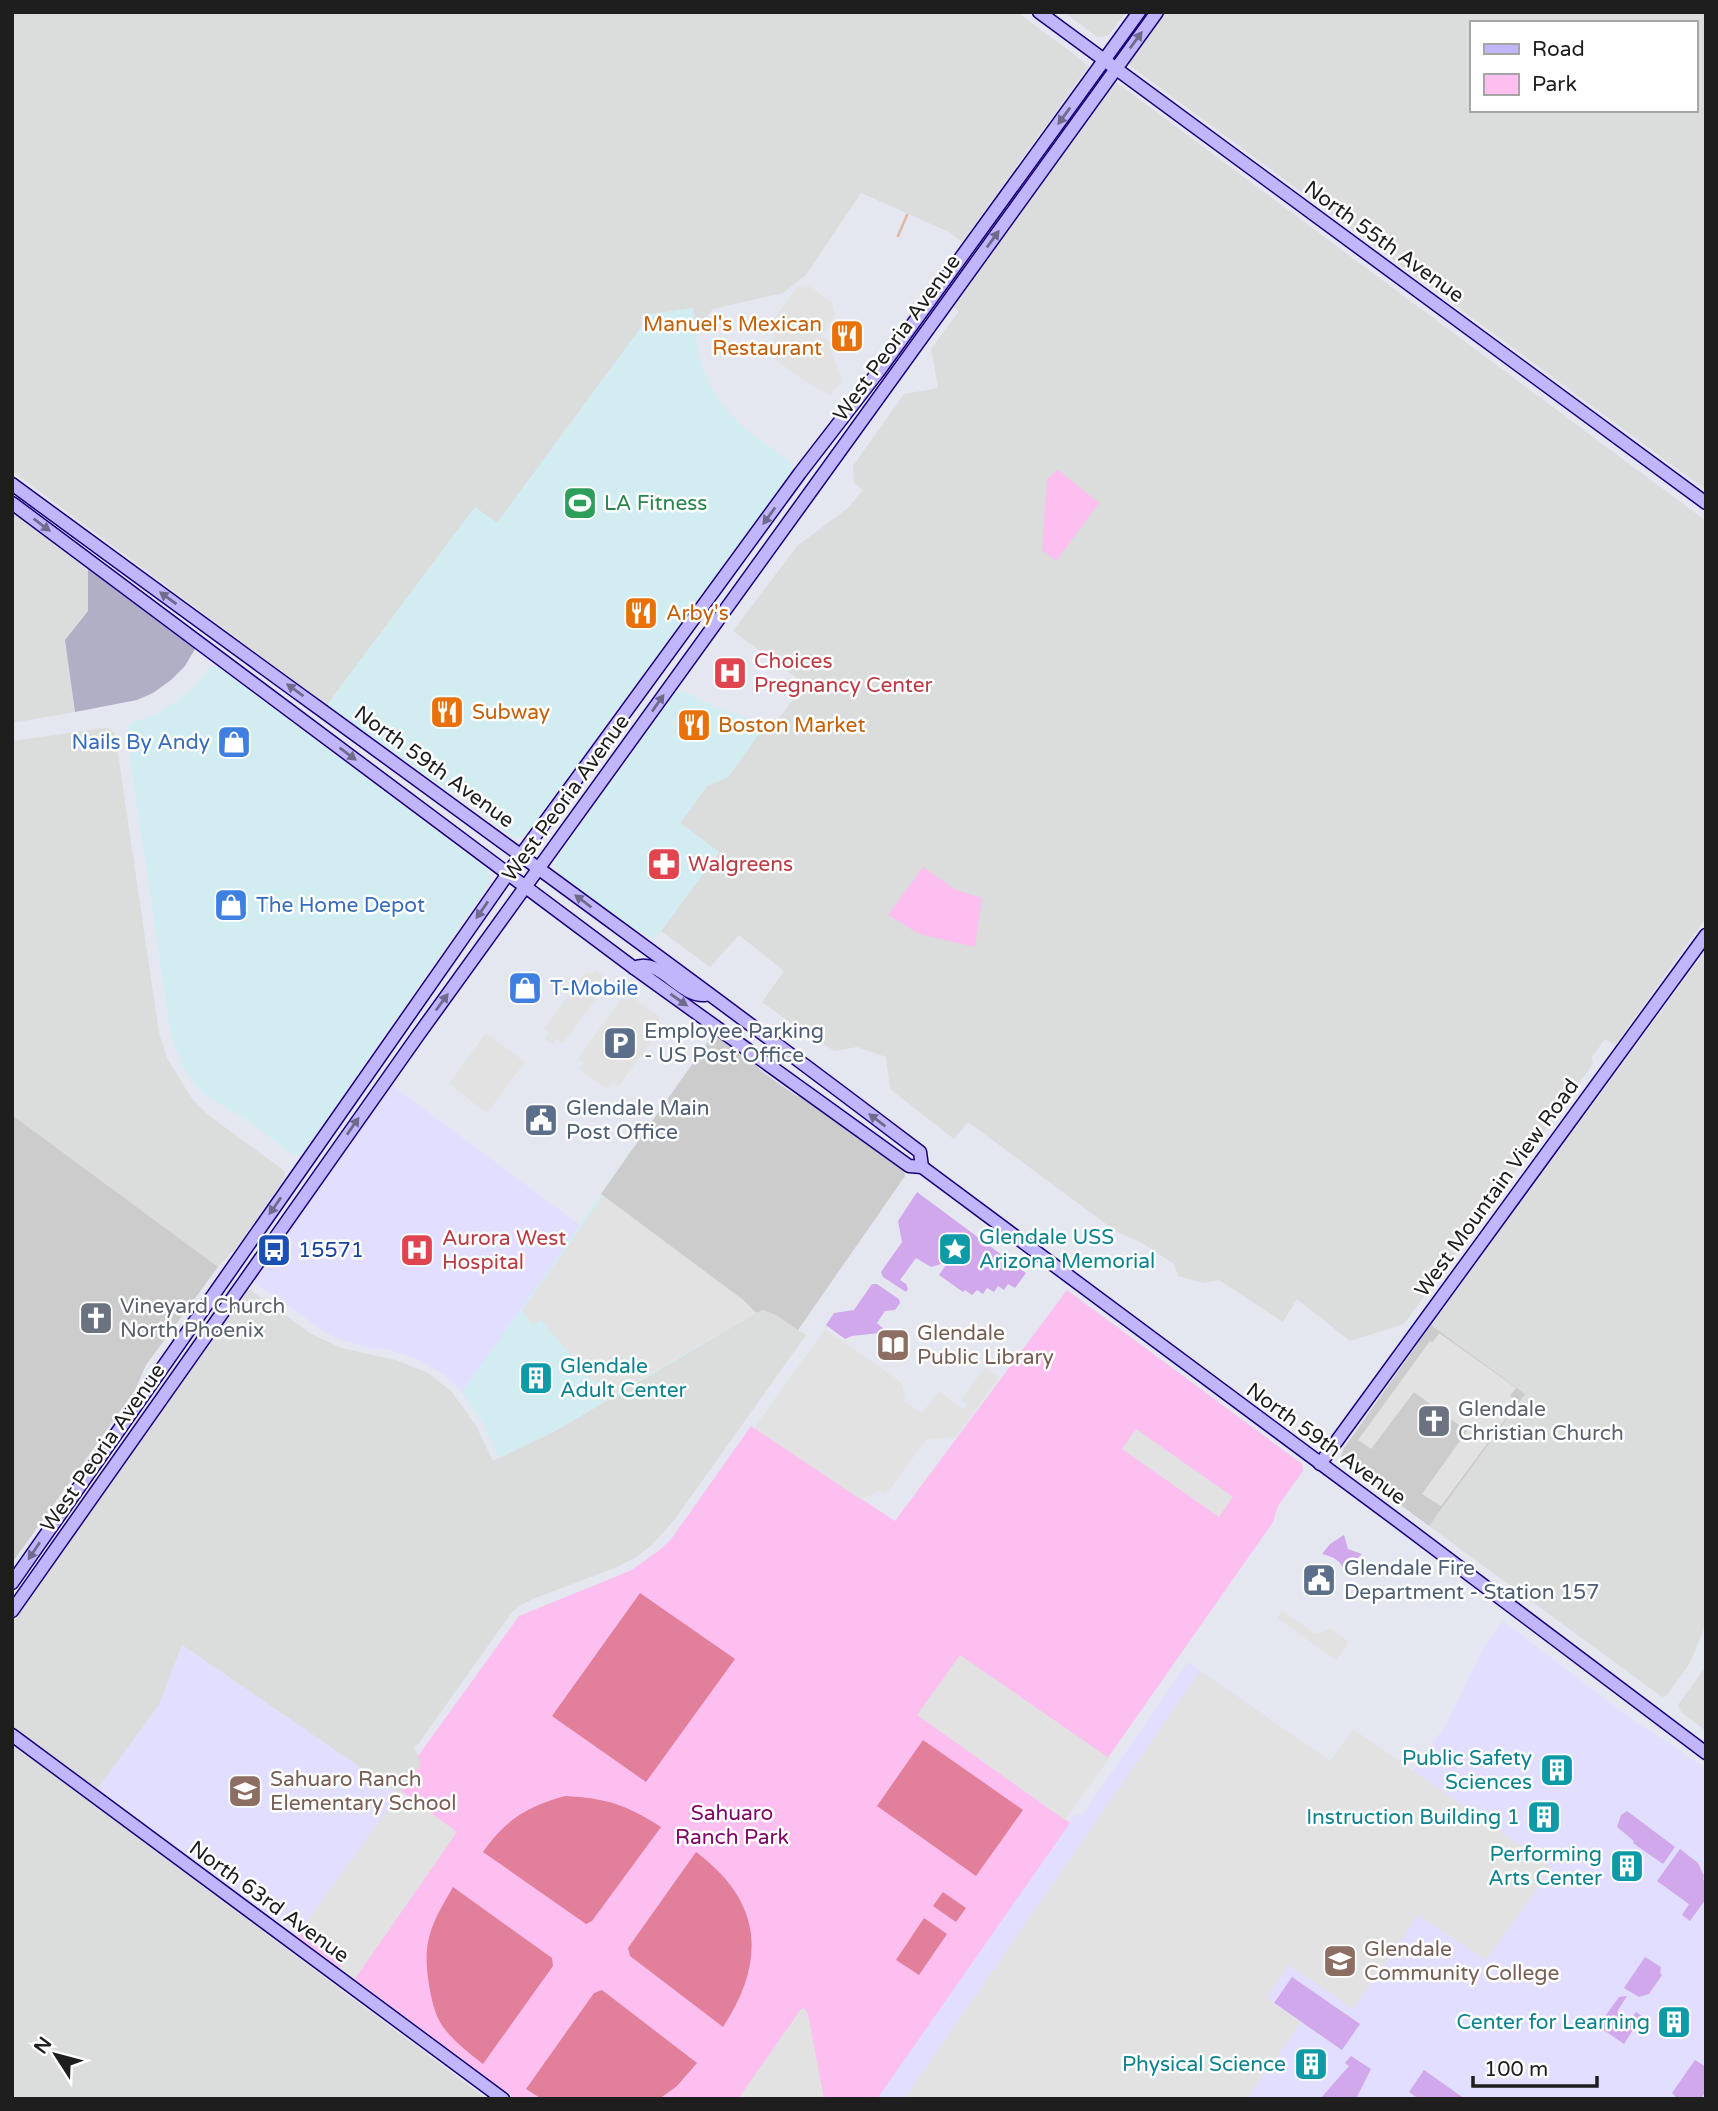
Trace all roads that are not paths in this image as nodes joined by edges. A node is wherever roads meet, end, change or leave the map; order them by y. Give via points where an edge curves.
1 (1039, 12) edge
2 (1139, 12) edge
3 (1157, 12) edge
4 (1104, 61) junction
5 (1116, 68) junction
6 (12, 484) edge
7 (12, 503) edge
8 (1706, 503) edge
9 (521, 855) junction
10 (539, 868) junction
11 (507, 874) junction
12 (525, 887) junction
13 (1706, 935) edge
14 (634, 968) junction
15 (709, 995) junction
16 (406, 1019) junction
17 (422, 1030) junction
18 (922, 1167) junction
19 (151, 1383) junction
20 (1320, 1464) junction
21 (106, 1477) junction
22 (12, 1583) edge
23 (12, 1611) edge
24 (12, 1735) edge
25 (1706, 1753) edge
26 (503, 2099) edge

1 - 4 main road, North 55th Avenue
2 - 4 main road, West Peoria Avenue
5 -> 3 main road, West Peoria Avenue
4 - 5 main road, North 55th Avenue
4 -> 9 main road, West Peoria Avenue
5 - 8 main road, North 55th Avenue
10 -> 5 main road, West Peoria Avenue
9 -> 6 main road, North 59th Avenue
7 -> 11 main road, North 59th Avenue
9 - 10 main road, North 59th Avenue
9 - 11 main road, West Peoria Avenue
10 - 12 main road, West Peoria Avenue
15 -> 10 main road, North 59th Avenue
11 - 12 main road, North 59th Avenue
11 -> 16 main road, West Peoria Avenue
12 - 14 main road, North 59th Avenue
17 -> 12 main road, West Peoria Avenue
13 - 20 main road, West Mountain View Road
14 - 15 main road via 650,967 691,992
14 -> 18 main road, North 59th Avenue via 909,1166
18 -> 15 main road, North 59th Avenue via 920,1152
16 - 17 main road
16 -> 19 main road, West Peoria Avenue
21 -> 17 main road, West Peoria Avenue
18 - 20 main road, North 59th Avenue
19 - 21 main road via 154,1396 115,1451
19 -> 22 main road, West Peoria Avenue
20 - 25 main road, North 59th Avenue
21 - 23 main road, West Peoria Avenue
24 - 26 main road, North 63rd Avenue

